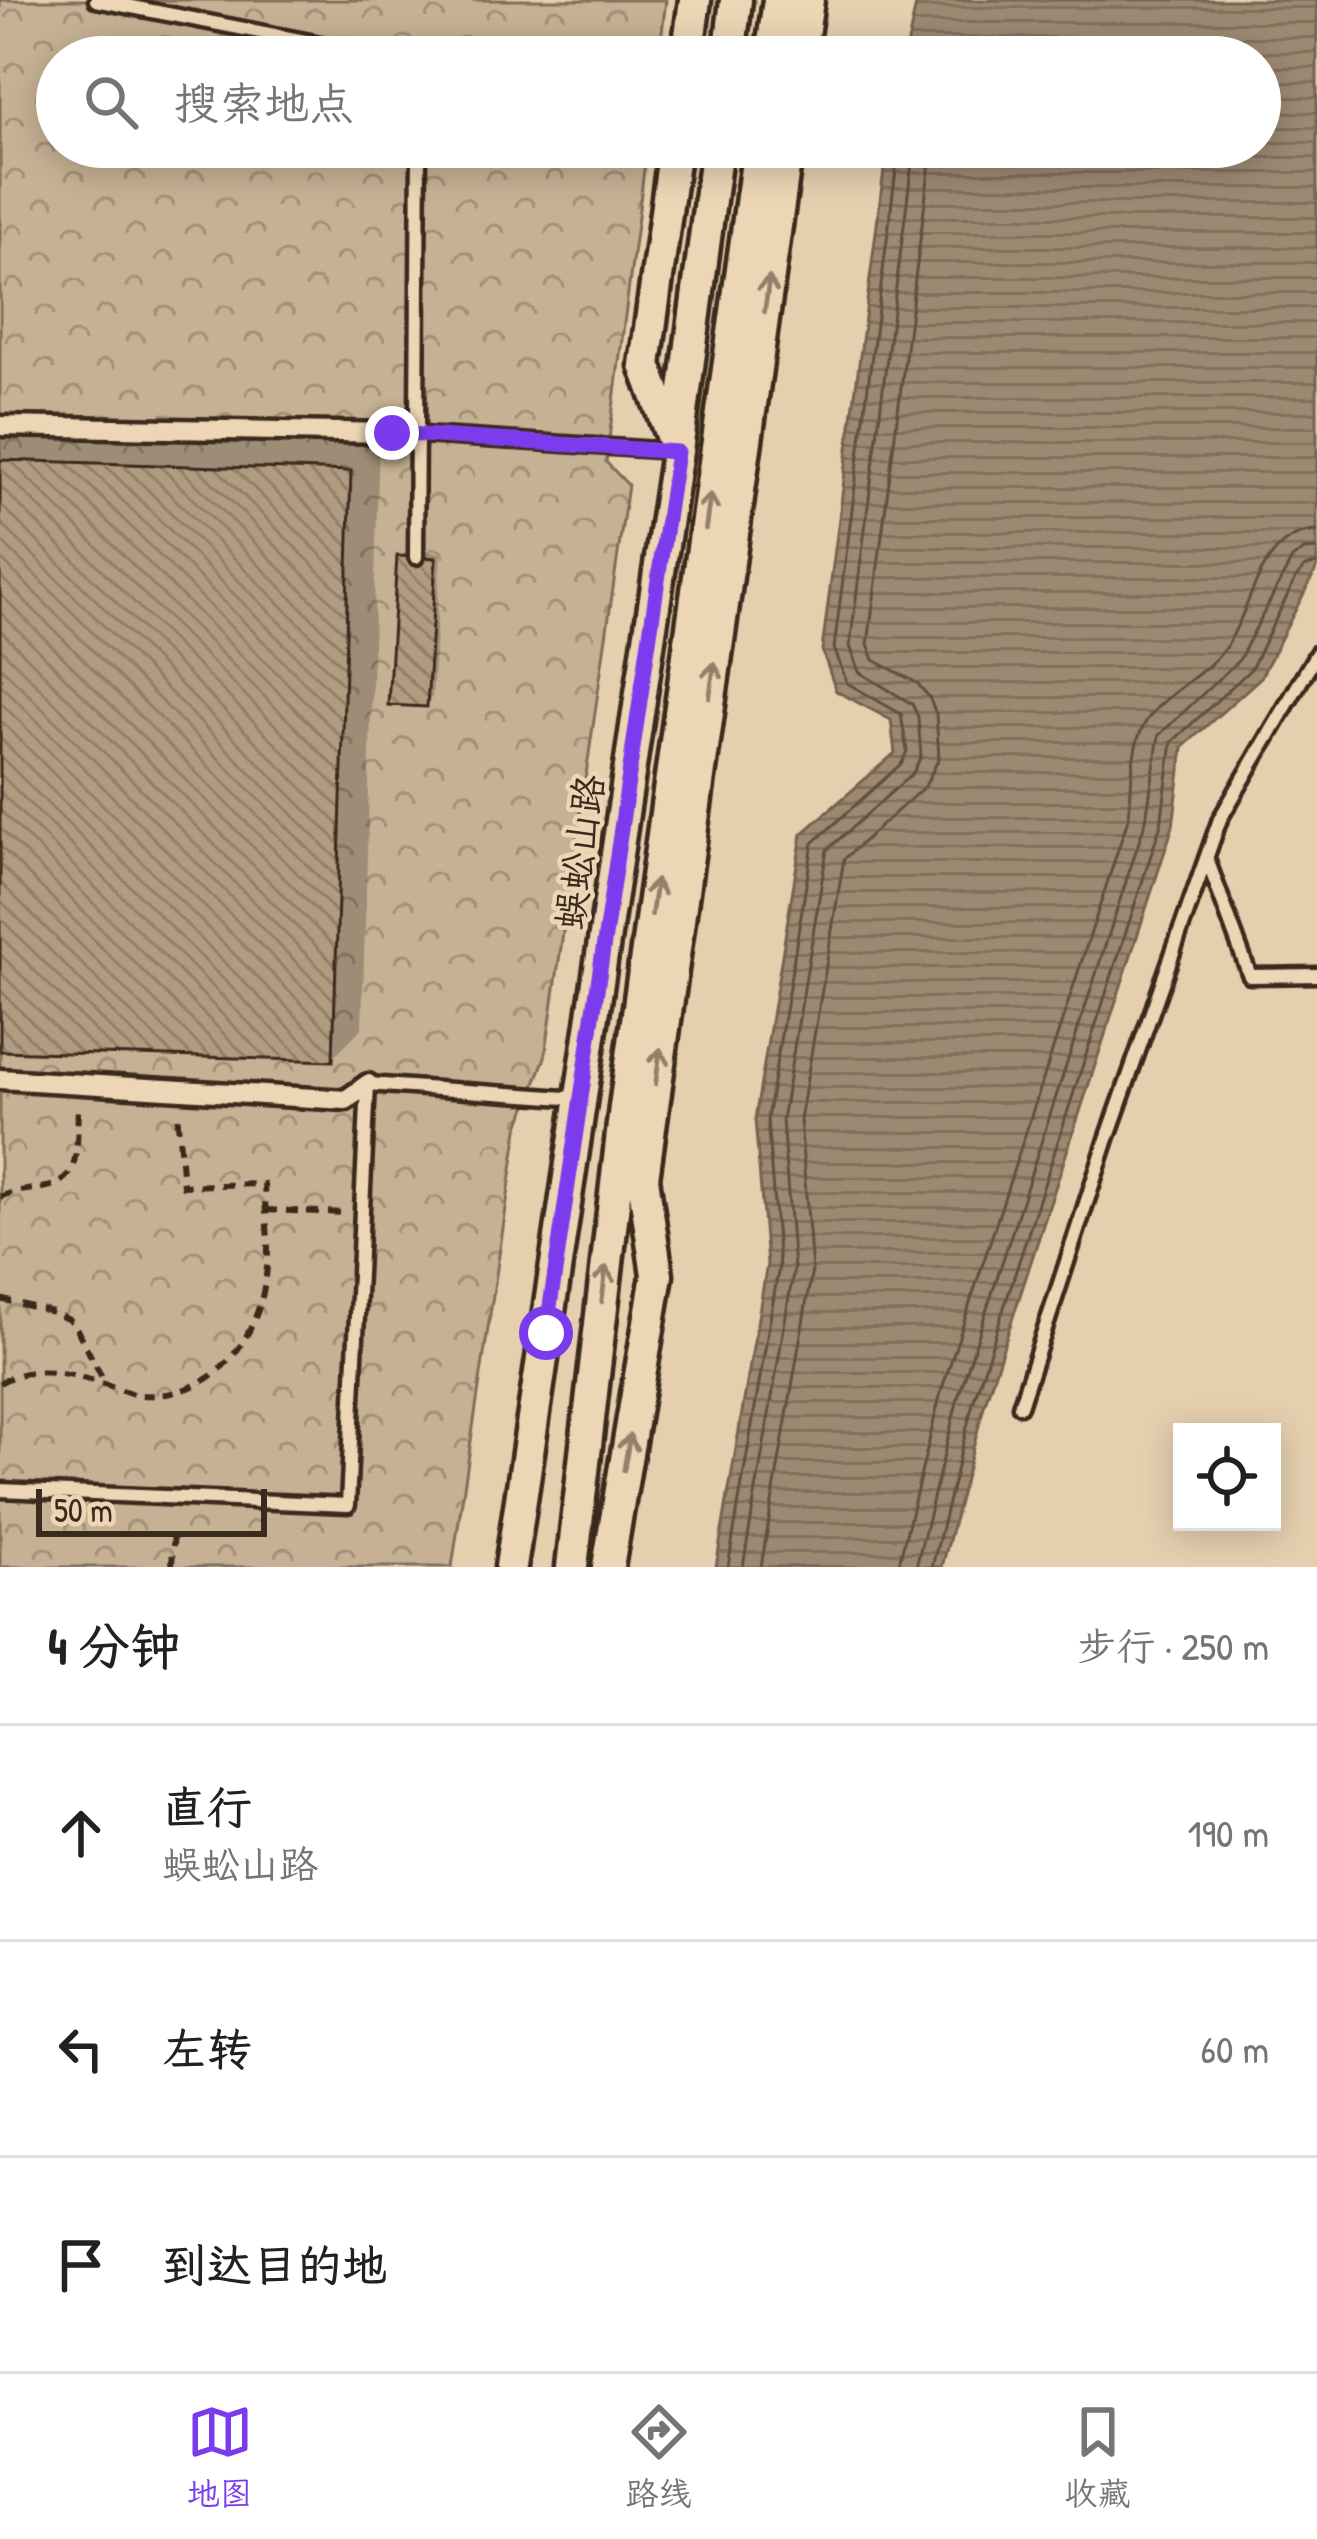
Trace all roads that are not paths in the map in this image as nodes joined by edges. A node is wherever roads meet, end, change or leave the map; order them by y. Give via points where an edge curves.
1 (96, 0) edge
2 (695, 0) edge
3 (736, 0) edge
4 (779, 0) edge
5 (808, 0) edge
6 (280, 36) edge
7 (690, 36) edge
8 (732, 36) edge
9 (774, 36) edge
10 (803, 36) edge
11 (419, 168) edge
12 (672, 168) edge
13 (714, 168) edge
14 (756, 168) edge
15 (784, 168) edge
16 (0, 426) edge
17 (392, 433) joint
18 (416, 434) junction
19 (677, 452) junction
20 (416, 557) dead end
21 (1317, 653) edge
22 (1206, 858) junction
23 (1317, 975) edge
24 (0, 1079) edge
25 (368, 1084) junction
26 (582, 1099) junction
27 (1020, 1406) dead end
28 (0, 1490) edge
29 (511, 1567) edge
30 (572, 1567) edge
31 (608, 1567) edge

1 - 6 lane
2 - 7 street
3 - 8 street
4 - 9 street
5 - 10 street
11 - 18 lane
12 - 19 street via 645,365
13 - 19 street, 蜈蚣山路
30 -> 14 street, 蜈蚣山路 via 625,1107
31 -> 15 street via 657,1275 643,1178
16 - 17 street
17 - 18 lane
18 - 19 lane
18 - 20 lane
19 - 26 street, 蜈蚣山路
21 - 22 lane via 1220,819
22 - 23 lane via 1250,976
22 - 27 lane
24 - 25 street via 346,1100
25 - 26 lane
25 - 28 lane via 348,1505
26 - 29 street, 蜈蚣山路

